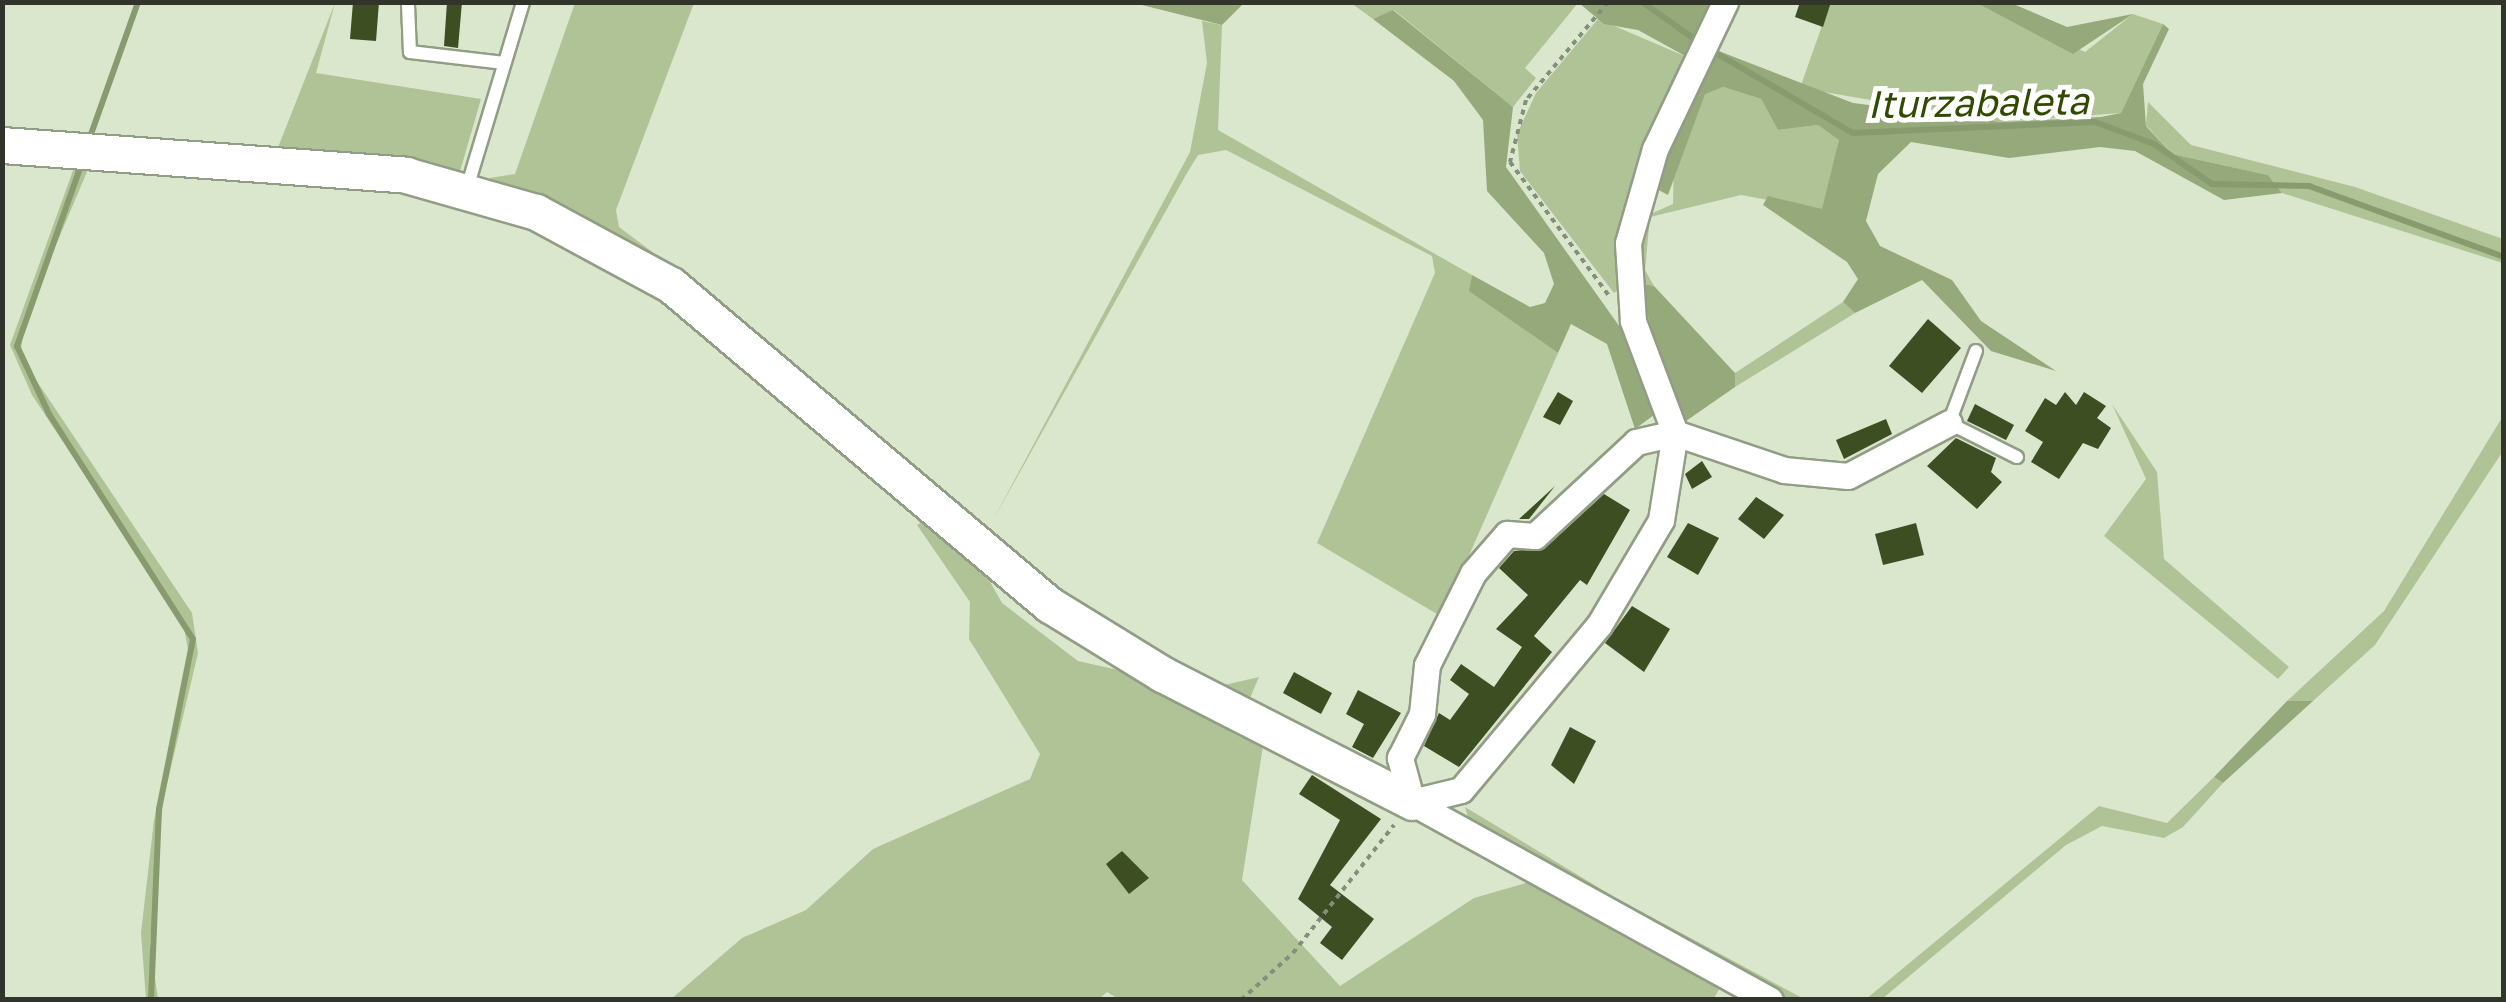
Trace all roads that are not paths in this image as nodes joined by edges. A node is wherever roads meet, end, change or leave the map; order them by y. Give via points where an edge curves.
1 (523, 2) edge
2 (1726, 2) edge
3 (408, 5) dead end
4 (504, 63) junction
5 (2, 145) edge
6 (467, 188) junction
7 (1976, 351) dead end
8 (1949, 422) junction
9 (1674, 433) junction
10 (2017, 458) dead end
11 (1412, 802) junction
12 (1770, 1000) edge

1 - 4 lane
2 - 9 street via 1656,149 1628,243 1633,321
3 - 4 lane via 410,52
4 - 6 lane
5 - 6 street via 318,164
6 - 11 street via 536,212 671,285 1050,605 1162,674
7 - 8 lane
8 - 9 street via 1848,476 1784,470
8 - 10 lane
9 - 11 street via 1661,520 1600,625 1460,790
9 - 11 street via 1636,442 1535,536 1507,534 1474,573 1427,665 1422,714 1400,758
11 - 12 street

